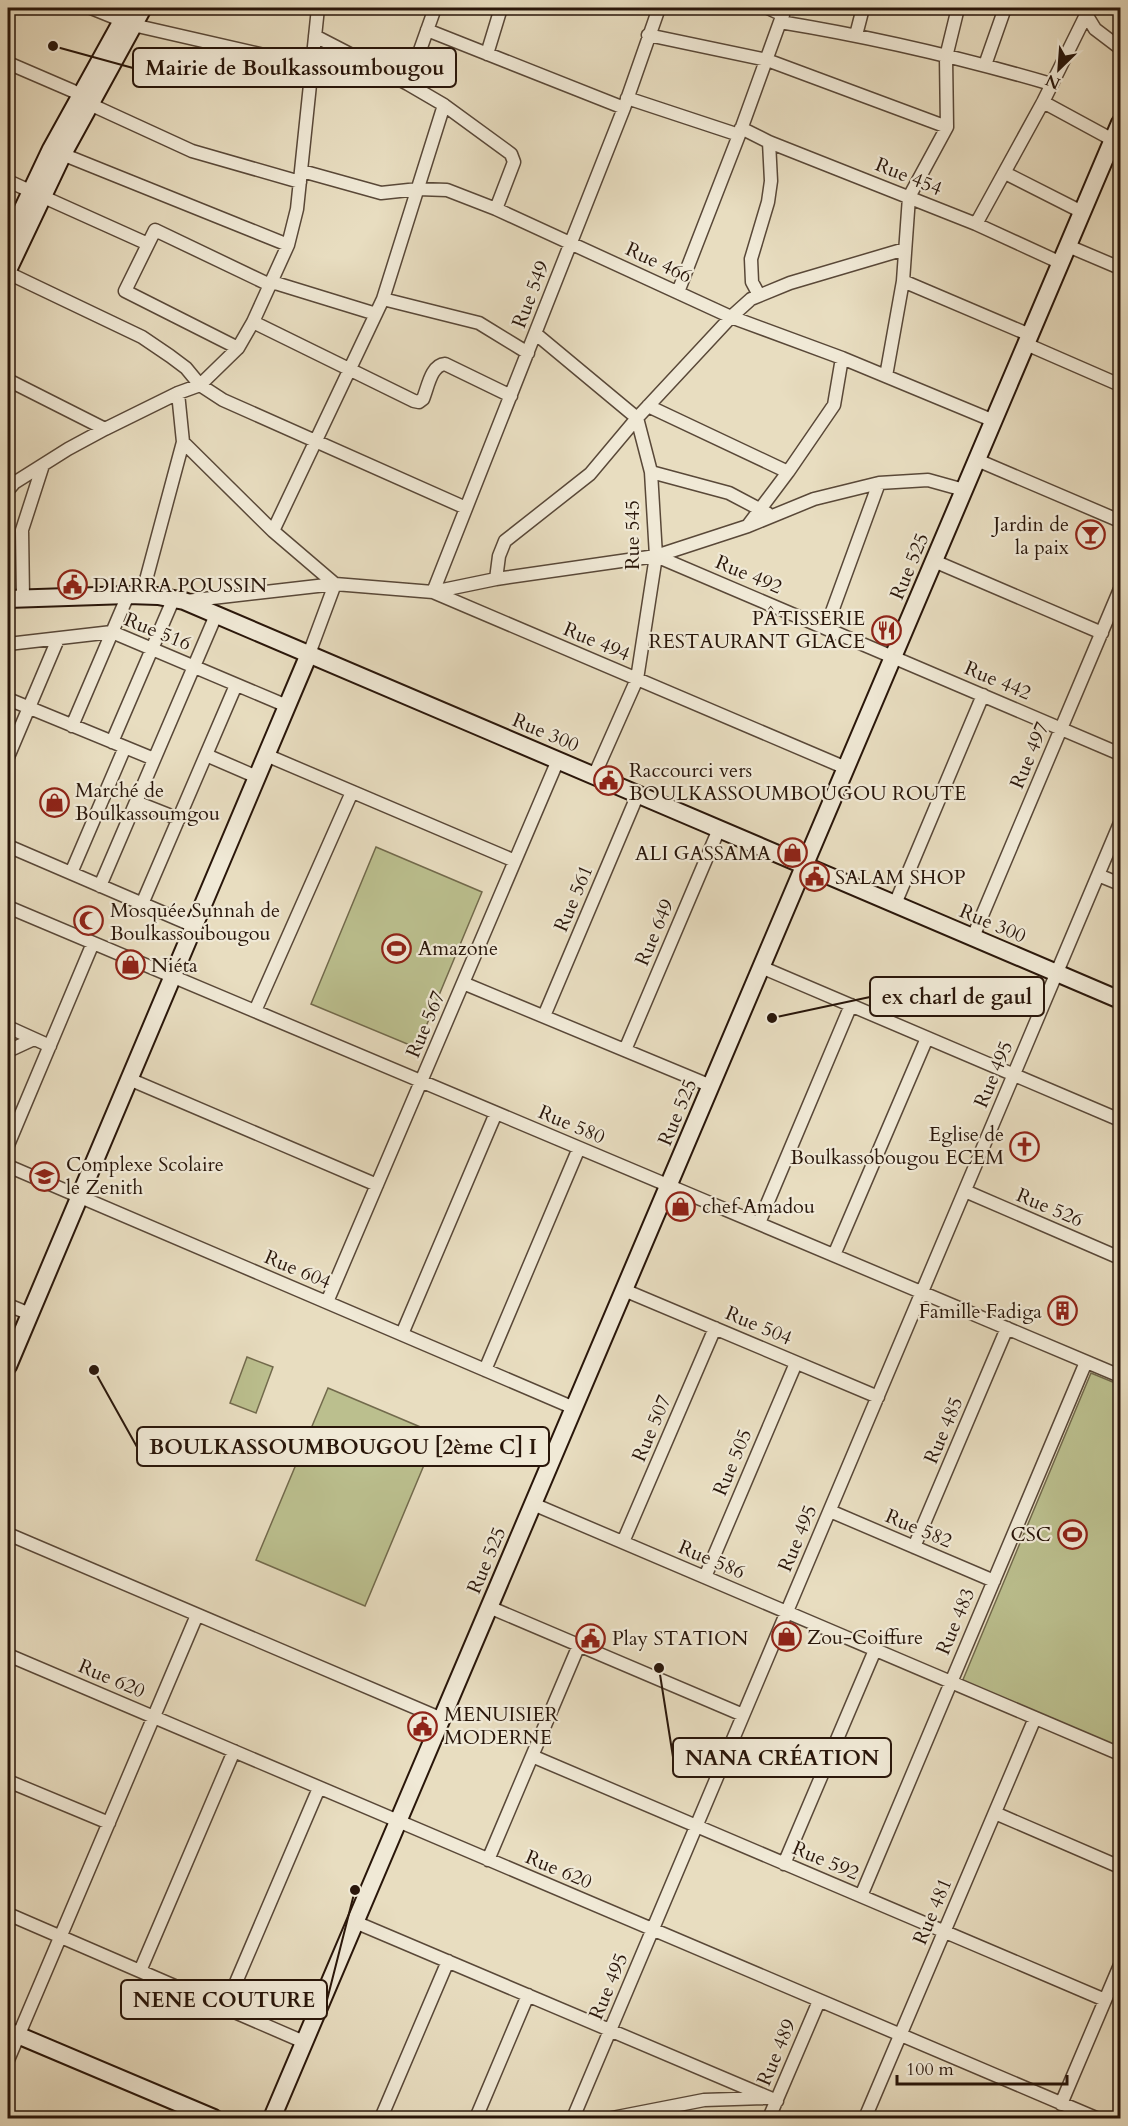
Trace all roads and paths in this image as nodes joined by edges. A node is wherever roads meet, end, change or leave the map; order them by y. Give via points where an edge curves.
1 (90, 8) edge
2 (143, 8) edge
3 (318, 8) edge
4 (435, 8) edge
5 (501, 8) edge
6 (659, 8) edge
7 (768, 8) edge
8 (863, 8) edge
9 (958, 8) edge
10 (1005, 8) edge
11 (1085, 11) edge
12 (783, 15) edge
13 (127, 18) edge
14 (427, 30) junction
15 (856, 34) junction
16 (648, 35) junction
17 (315, 36) junction
18 (1120, 48) edge
19 (487, 54) junction
20 (946, 57) junction
21 (767, 60) junction
22 (8, 63) edge
23 (985, 64) junction
24 (312, 66) junction
25 (408, 84) junction
26 (1051, 84) junction
27 (80, 98) junction
28 (1043, 102) junction
29 (625, 103) junction
30 (444, 105) junction
31 (1120, 123) edge
32 (947, 127) junction
33 (740, 132) junction
34 (1113, 140) junction
35 (769, 142) junction
36 (57, 152) junction
37 (1005, 173) junction
38 (301, 176) junction
39 (8, 181) edge
40 (418, 189) junction
41 (37, 193) junction
42 (909, 197) junction
43 (496, 209) junction
44 (1082, 212) junction
45 (976, 224) junction
46 (8, 240) edge
47 (571, 243) junction
48 (148, 244) junction
49 (288, 245) junction
50 (1068, 246) junction
51 (905, 249) junction
52 (1061, 263) junction
53 (1120, 268) edge
54 (8, 272) edge
55 (903, 281) junction
56 (271, 283) junction
57 (678, 292) junction
58 (759, 295) junction
59 (383, 299) junction
60 (376, 314) junction
61 (731, 317) junction
62 (252, 322) junction
63 (536, 334) junction
64 (1028, 340) junction
65 (238, 348) junction
66 (528, 353) junction
67 (842, 358) junction
68 (350, 370) junction
69 (886, 376) junction
70 (8, 380) edge
71 (200, 385) junction
72 (1120, 385) edge
73 (178, 393) junction
74 (510, 396) junction
75 (648, 406) junction
76 (637, 418) junction
77 (993, 421) junction
78 (105, 429) junction
79 (183, 441) junction
80 (316, 441) junction
81 (977, 460) junction
82 (43, 465) junction
83 (651, 472) junction
84 (788, 472) junction
85 (879, 483) junction
86 (8, 490) edge
87 (964, 490) junction
88 (466, 508) junction
89 (766, 512) junction
90 (1120, 521) edge
91 (273, 531) junction
92 (656, 556) junction
93 (934, 561) junction
94 (496, 579) junction
95 (335, 584) junction
96 (1120, 589) edge
97 (433, 592) junction
98 (135, 595) junction
99 (15, 599) edge
100 (178, 600) junction
101 (216, 615) junction
102 (826, 628) junction
103 (112, 632) junction
104 (1102, 633) junction
105 (58, 639) junction
106 (9, 647) edge
107 (152, 649) junction
108 (309, 654) junction
109 (893, 657) junction
110 (194, 667) junction
111 (637, 679) junction
112 (236, 685) junction
113 (983, 695) junction
114 (8, 699) edge
115 (286, 706) junction
116 (28, 708) junction
117 (72, 726) junction
118 (1061, 728) junction
119 (112, 742) junction
120 (125, 747) junction
121 (1120, 754) edge
122 (206, 755) junction
123 (266, 755) junction
124 (8, 757) edge
125 (154, 759) junction
126 (558, 760) junction
127 (846, 768) junction
128 (594, 776) junction
129 (257, 777) junction
130 (352, 792) junction
131 (638, 794) junction
132 (136, 802) junction
133 (178, 819) junction
134 (1120, 823) edge
135 (719, 829) junction
136 (8, 846) edge
137 (515, 861) junction
138 (805, 865) junction
139 (71, 873) junction
140 (1098, 875) junction
141 (1120, 884) edge
142 (100, 886) junction
143 (895, 903) junction
144 (142, 904) junction
145 (8, 907) edge
146 (194, 926) junction
147 (973, 937) junction
148 (93, 943) junction
149 (761, 967) junction
150 (1057, 973) junction
151 (172, 976) junction
152 (463, 983) junction
153 (1120, 1000) edge
154 (851, 1005) junction
155 (255, 1011) junction
156 (544, 1016) junction
157 (8, 1028) edge
158 (927, 1038) junction
159 (33, 1039) junction
160 (50, 1046) junction
161 (625, 1050) junction
162 (8, 1051) edge
163 (1014, 1075) junction
164 (129, 1079) junction
165 (421, 1081) junction
166 (711, 1086) junction
167 (496, 1113) junction
168 (1120, 1120) edge
169 (11, 1125) edge
170 (8, 1144) edge
171 (579, 1148) junction
172 (8, 1166) edge
173 (377, 1185) junction
174 (668, 1185) junction
175 (964, 1191) junction
176 (79, 1197) junction
177 (759, 1223) junction
178 (834, 1255) junction
179 (1120, 1258) edge
180 (624, 1290) junction
181 (922, 1292) junction
182 (327, 1302) junction
183 (8, 1305) edge
184 (30, 1314) junction
185 (715, 1328) junction
186 (1007, 1328) junction
187 (402, 1334) junction
188 (1086, 1362) junction
189 (796, 1363) junction
190 (8, 1366) edge
191 (485, 1370) junction
192 (1120, 1376) edge
193 (878, 1397) junction
194 (574, 1408) junction
195 (533, 1504) junction
196 (830, 1511) junction
197 (8, 1534) edge
198 (623, 1542) junction
199 (914, 1547) junction
200 (705, 1577) junction
201 (994, 1581) junction
202 (489, 1607) junction
203 (787, 1612) junction
204 (197, 1615) junction
205 (579, 1645) junction
206 (875, 1650) junction
207 (8, 1655) edge
208 (951, 1682) junction
209 (743, 1715) junction
210 (154, 1717) junction
211 (1035, 1718) junction
212 (441, 1719) junction
213 (234, 1751) junction
214 (1120, 1754) edge
215 (532, 1756) junction
216 (8, 1781) edge
217 (319, 1788) junction
218 (995, 1813) junction
219 (398, 1821) junction
220 (109, 1823) junction
221 (697, 1826) junction
222 (488, 1860) junction
223 (784, 1864) junction
224 (1120, 1867) edge
225 (861, 1896) junction
226 (8, 1914) edge
227 (355, 1922) junction
228 (653, 1930) junction
229 (944, 1932) junction
230 (60, 1937) junction
231 (448, 1961) junction
232 (1120, 1965) edge
233 (140, 1971) junction
234 (528, 1995) junction
235 (1105, 2000) junction
236 (819, 2001) junction
237 (225, 2008) junction
238 (610, 2030) junction
239 (13, 2033) edge
240 (900, 2035) junction
241 (304, 2042) junction
242 (8, 2060) edge
243 (773, 2099) junction
244 (1061, 2104) junction
245 (214, 2118) edge
246 (272, 2118) edge
247 (381, 2118) edge
248 (476, 2118) edge
249 (573, 2118) edge
250 (612, 2118) edge
251 (769, 2118) edge
252 (865, 2118) edge
253 (1096, 2118) edge

1 - 13 street
2 - 13 street
3 - 17 street
4 - 14 street
5 - 19 street
6 - 16 street, Rue 549
7 - 12 street
8 - 15 street
9 - 20 street
10 - 23 street
11 - 18 street via 1095,29
11 - 26 street
12 - 15 street
12 - 21 street
13 - 24 street
13 - 27 street
14 - 19 street, Rue 454
14 - 25 street
15 - 20 street
16 - 21 street
16 - 29 street, Rue 549
17 - 24 street
17 - 25 street
19 - 29 street, Rue 454
20 - 23 street
20 - 32 street
21 - 32 street
21 - 33 street
22 - 27 street, Rue 466
23 - 26 street
24 - 38 street
25 - 30 street
26 - 28 street
27 - 36 street
27 - 38 street, Rue 466 via 192,152
28 - 34 street
28 - 37 street
29 - 33 street, Rue 454
29 - 47 street, Rue 549
30 - 40 street
30 - 43 street via 514,158
31 - 34 street, Rue 525
32 - 42 street
33 - 35 street, Rue 454
33 - 57 street
34 - 44 street, Rue 525
35 - 42 street, Rue 454
35 - 58 street via 768,202 751,259 752,282
36 - 41 street
36 - 49 street
37 - 44 street
37 - 45 street
38 - 40 street, Rue 466 via 381,194
38 - 49 street
39 - 41 street
40 - 43 street, Rue 466 via 447,190
40 - 59 street
41 - 46 street
41 - 48 street
41 - 54 street
42 - 45 street, Rue 454
42 - 51 street
43 - 47 street, Rue 466
44 - 50 street, Rue 525
45 - 52 street, Rue 454
47 - 57 street, Rue 466
47 - 63 street, Rue 549
48 - 56 street via 155,230
48 - 65 street via 125,291
49 - 56 street
50 - 52 street, Rue 525
50 - 53 street
51 - 55 street
51 - 58 street
52 - 64 street, Rue 525
54 - 71 street via 142,337 178,362
55 - 64 street
55 - 69 street
56 - 60 street
56 - 62 street
57 - 61 street, Rue 466
58 - 61 street
59 - 60 street
59 - 66 street via 479,323
60 - 68 street
61 - 67 street, Rue 466
61 - 75 street
62 - 65 street
62 - 68 street
63 - 66 street, Rue 549
63 - 76 street
64 - 72 street
64 - 77 street, Rue 525
65 - 71 street
66 - 74 street, Rue 549
67 - 69 street, Rue 466
67 - 84 street via 834,405
68 - 74 street via 419,402 435,368 445,364
68 - 80 street
69 - 77 street, Rue 466
70 - 78 street
71 - 73 street
71 - 80 street via 223,400
73 - 78 street
73 - 79 street
74 - 88 street, Rue 549
75 - 76 street
75 - 84 street
76 - 83 street, Rue 545
76 - 94 street via 590,474 505,542
77 - 81 street, Rue 525
78 - 82 street
79 - 91 street
79 - 98 street
80 - 88 street
80 - 91 street
81 - 87 street, Rue 525
81 - 90 street
82 - 86 street
82 - 99 street via 22,530
83 - 89 street via 729,493
83 - 92 street, Rue 545
84 - 89 street
85 - 87 street via 928,480
85 - 89 street
85 - 102 street
87 - 93 street, Rue 525
88 - 97 street, Rue 549
89 - 92 street via 748,526
91 - 95 street
92 - 94 street
92 - 102 street, Rue 492
92 - 111 street, Rue 545
93 - 104 street
93 - 109 street, Rue 525
94 - 97 street
95 - 97 street
95 - 100 street
95 - 108 street
96 - 104 street, Rue 497
97 - 111 street, Rue 494
98 - 99 street, Rue 300
98 - 100 street, Rue 300
98 - 103 street
100 - 101 street, Rue 300
100 - 107 street
101 - 108 street, Rue 300
101 - 110 street
102 - 109 street, Rue 492
103 - 105 street, Rue 516
103 - 107 street, Rue 516
103 - 117 street
104 - 118 street, Rue 497
105 - 106 street, Rue 516
105 - 116 street
107 - 110 street, Rue 516
107 - 119 street
108 - 115 street
108 - 126 street, Rue 300
109 - 113 street, Rue 442
109 - 127 street, Rue 525
110 - 112 street, Rue 516
110 - 125 street
111 - 127 street, Rue 494
111 - 128 street, Rue 545
112 - 115 street, Rue 516
112 - 122 street
113 - 118 street, Rue 442
113 - 143 street
114 - 116 street
115 - 123 street
116 - 117 street
116 - 124 street
117 - 119 street
118 - 121 street, Rue 442
118 - 147 street, Rue 497
119 - 120 street
120 - 125 street
120 - 139 street
122 - 129 street
122 - 133 street
123 - 129 street
123 - 130 street
125 - 132 street
126 - 128 street, Rue 300
126 - 137 street, Rue 567
127 - 138 street, Rue 525
128 - 131 street, Rue 300
129 - 146 street
130 - 137 street
130 - 155 street
131 - 135 street, Rue 300
131 - 156 street, Rue 561
132 - 133 street
132 - 142 street
133 - 144 street
134 - 140 street, Rue 495
135 - 138 street, Rue 300
135 - 161 street, Rue 649
136 - 139 street
137 - 152 street, Rue 567
138 - 143 street, Rue 300
138 - 149 street, Rue 525
139 - 142 street
140 - 141 street
140 - 150 street, Rue 495
142 - 144 street
143 - 147 street, Rue 300
144 - 146 street
145 - 148 street, Rue 580
146 - 151 street
147 - 150 street, Rue 300
148 - 151 street, Rue 580
148 - 160 street
149 - 154 street
149 - 166 street, Rue 525
150 - 153 street, Rue 300
150 - 163 street, Rue 495
151 - 155 street, Rue 580
151 - 164 street
152 - 156 street
152 - 165 street, Rue 567
154 - 158 street
154 - 177 street
155 - 165 street, Rue 580
156 - 161 street
157 - 159 street
158 - 163 street
158 - 178 street
159 - 160 street
159 - 162 street
160 - 169 street
161 - 166 street
163 - 168 street
163 - 175 street, Rue 495
164 - 173 street
164 - 176 street
165 - 167 street, Rue 580
165 - 173 street, Rue 567
166 - 174 street, Rue 525
167 - 171 street, Rue 580
167 - 187 street
169 - 170 street
171 - 174 street, Rue 580
171 - 191 street
172 - 176 street, Rue 604
173 - 182 street, Rue 567
174 - 177 street, Rue 580
174 - 180 street, Rue 525
175 - 179 street, Rue 526
175 - 181 street, Rue 495
176 - 182 street, Rue 604
176 - 184 street
177 - 178 street, Rue 580
178 - 181 street, Rue 580
180 - 185 street, Rue 504
180 - 194 street, Rue 525
181 - 186 street, Rue 580
181 - 193 street, Rue 495
182 - 187 street, Rue 604
183 - 184 street
184 - 190 street
185 - 189 street, Rue 504
185 - 198 street, Rue 507
186 - 188 street, Rue 580
186 - 199 street, Rue 485
187 - 191 street, Rue 604
188 - 192 street, Rue 580
188 - 201 street, Rue 483
189 - 193 street, Rue 504
189 - 200 street, Rue 505
191 - 194 street, Rue 604
193 - 196 street, Rue 495
194 - 195 street, Rue 525
195 - 198 street, Rue 586
195 - 202 street, Rue 525
196 - 199 street, Rue 582
196 - 203 street, Rue 495
197 - 204 street
198 - 200 street, Rue 586
199 - 201 street, Rue 582
200 - 203 street, Rue 586
201 - 208 street, Rue 483
202 - 205 street
202 - 212 street, Rue 525
203 - 206 street, Rue 586
203 - 209 street, Rue 495
204 - 210 street
204 - 212 street
205 - 209 street
205 - 215 street
206 - 208 street, Rue 586
206 - 223 street
207 - 210 street, Rue 620
208 - 211 street, Rue 586
208 - 225 street, Rue 483
209 - 221 street, Rue 495
210 - 213 street, Rue 620
210 - 220 street
211 - 214 street, Rue 586
211 - 218 street, Rue 481
212 - 219 street, Rue 525
213 - 217 street, Rue 620
213 - 233 street
215 - 221 street, Rue 592
215 - 222 street
216 - 220 street
217 - 219 street, Rue 620
217 - 237 street
218 - 224 street
218 - 229 street, Rue 481
219 - 222 street, Rue 620
219 - 227 street, Rue 525
220 - 230 street
221 - 223 street, Rue 592
221 - 228 street, Rue 495
222 - 228 street, Rue 620
223 - 225 street, Rue 592
225 - 229 street, Rue 592
226 - 230 street
227 - 231 street
227 - 241 street, Rue 525
228 - 236 street, Rue 620
228 - 238 street, Rue 495
229 - 235 street, Rue 592
229 - 240 street, Rue 481
230 - 233 street
230 - 239 street
231 - 234 street
231 - 247 street
232 - 235 street
233 - 237 street
234 - 238 street
234 - 248 street
235 - 244 street
236 - 240 street, Rue 620
236 - 243 street, Rue 489
237 - 241 street
238 - 243 street
238 - 249 street, Rue 495
239 - 242 street
239 - 245 street
240 - 244 street, Rue 620
240 - 252 street, Rue 481
241 - 246 street, Rue 525
243 - 250 street via 704,2100
243 - 251 street, Rue 489
244 - 253 street, Rue 620

